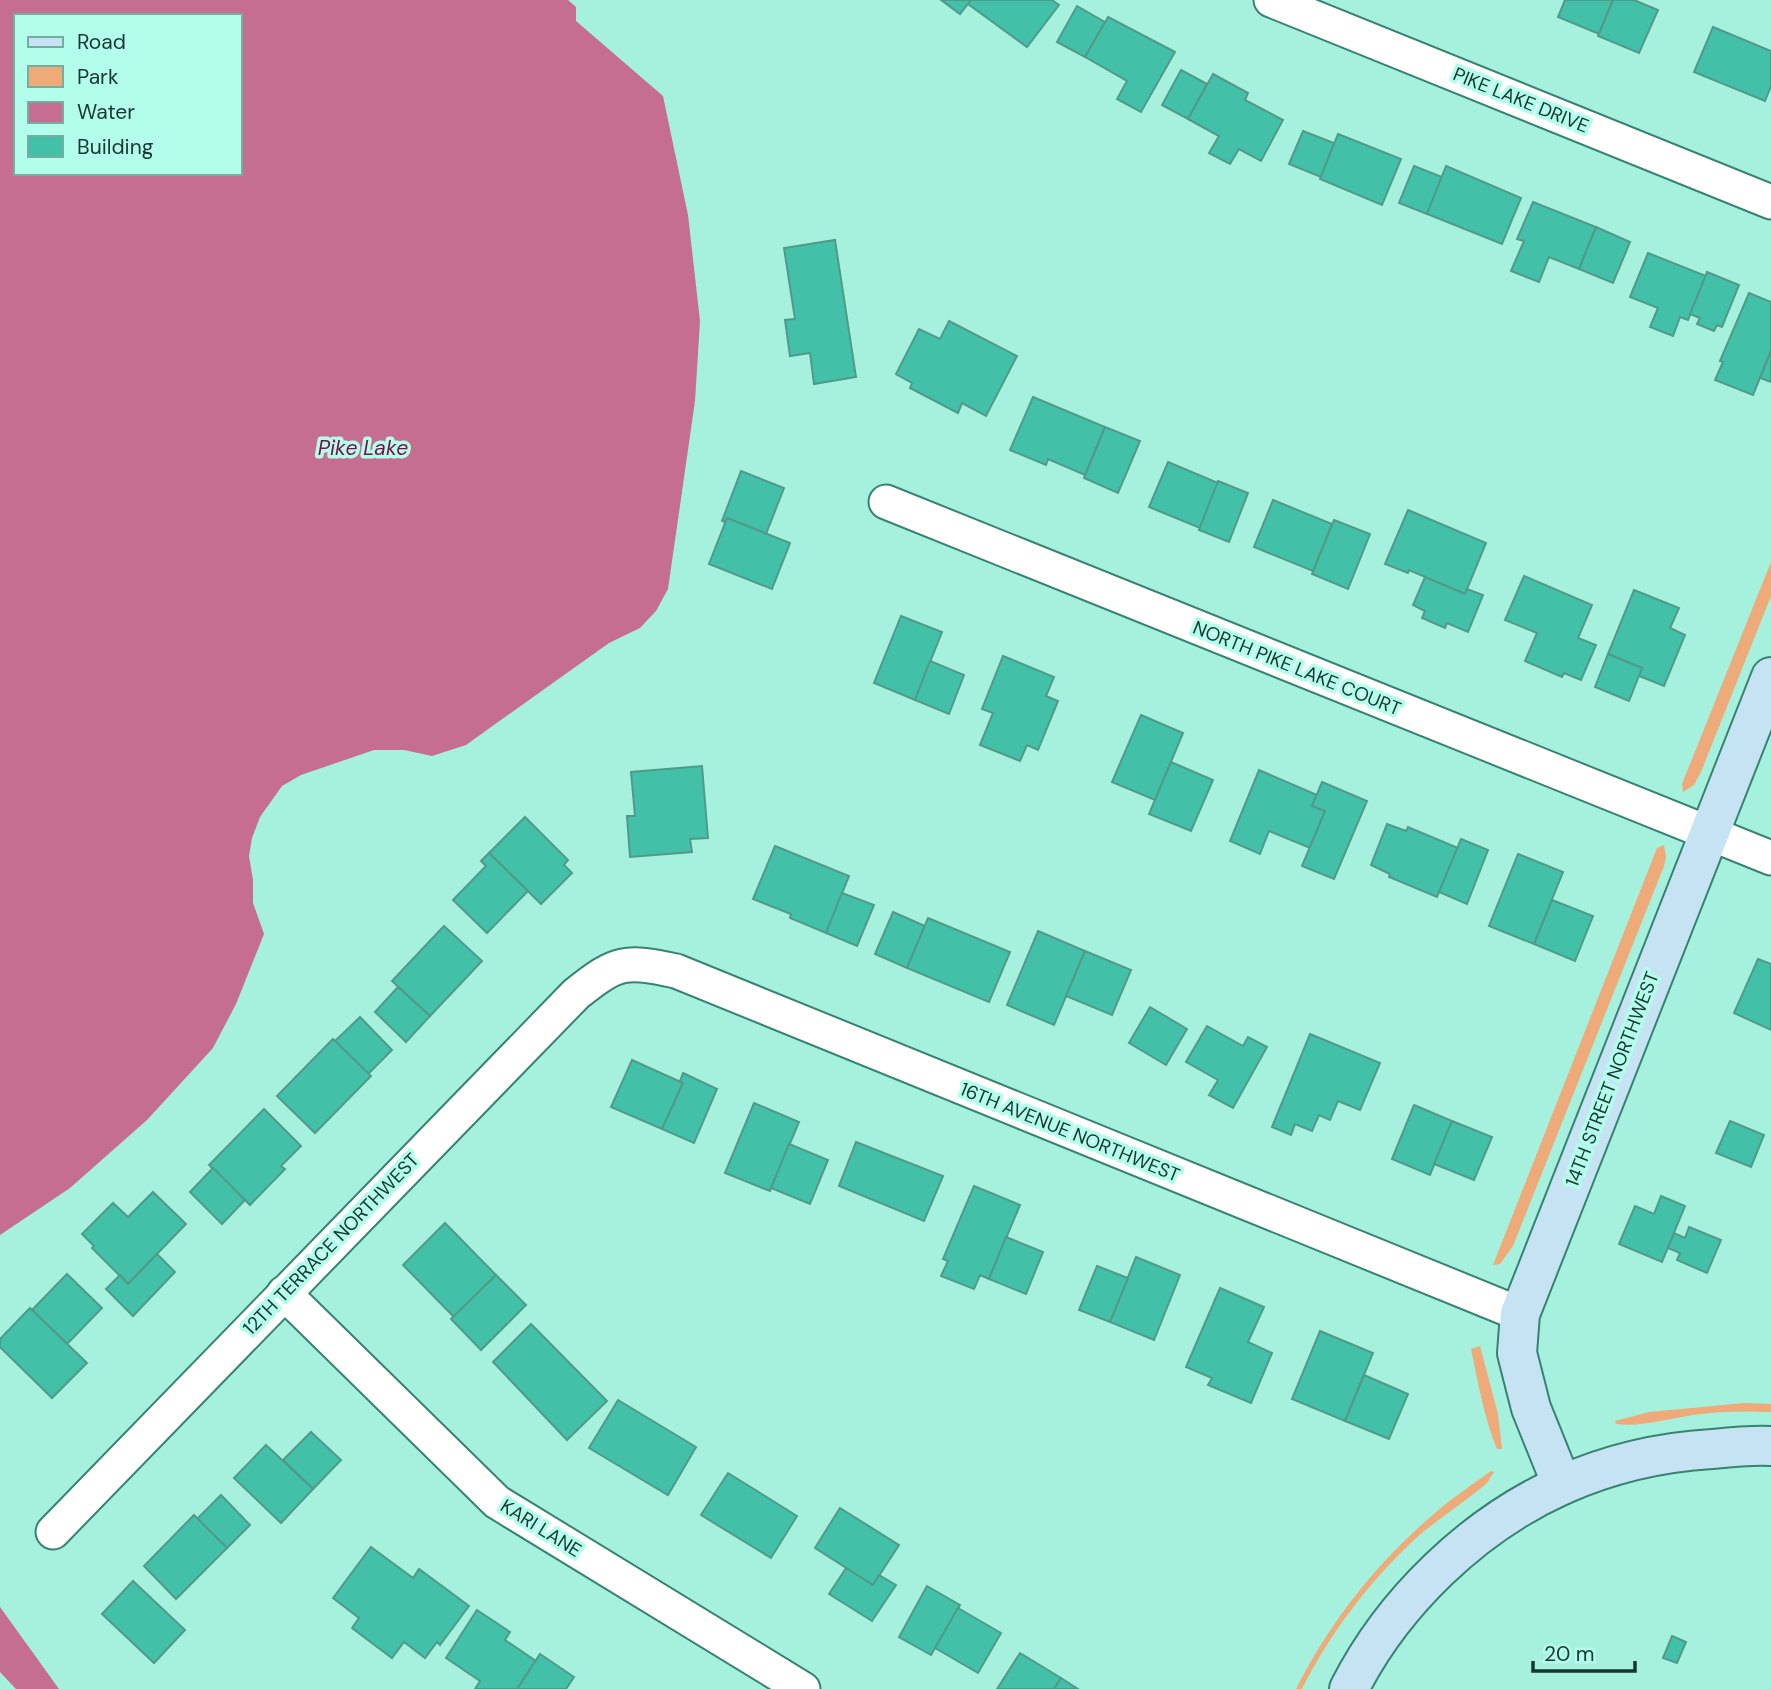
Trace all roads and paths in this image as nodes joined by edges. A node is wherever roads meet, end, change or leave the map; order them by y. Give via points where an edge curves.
1 (1271, 0) edge
2 (1314, 8) edge
3 (1771, 202) edge
4 (886, 502) dead end
5 (1771, 677) edge
6 (1709, 833) junction
7 (1771, 858) edge
8 (618, 965) joint
9 (284, 1293) junction
10 (1520, 1314) junction
11 (1771, 1446) edge
12 (1562, 1485) junction
13 (52, 1532) dead end
14 (803, 1689) edge
15 (1349, 1689) edge

1 - 2 street, PIKE LAKE DRIVE
2 - 3 street, PIKE LAKE DRIVE
4 - 6 street, NORTH PIKE LAKE COURT
5 - 6 street, 14TH STREET NORTHWEST
6 - 7 street, NORTH PIKE LAKE COURT
6 - 10 street, 14TH STREET NORTHWEST
8 - 9 street, 12TH TERRACE NORTHWEST via 576,994
8 - 10 street, 16TH AVENUE NORTHWEST via 676,971
9 - 13 street, 12TH TERRACE NORTHWEST
9 - 14 street, KARI LANE via 497,1502
10 - 12 street, 14TH STREET NORTHWEST via 1517,1353 1531,1408
11 - 12 street via 1688,1450 1625,1462
12 - 15 street via 1464,1547 1424,1585 1383,1633

